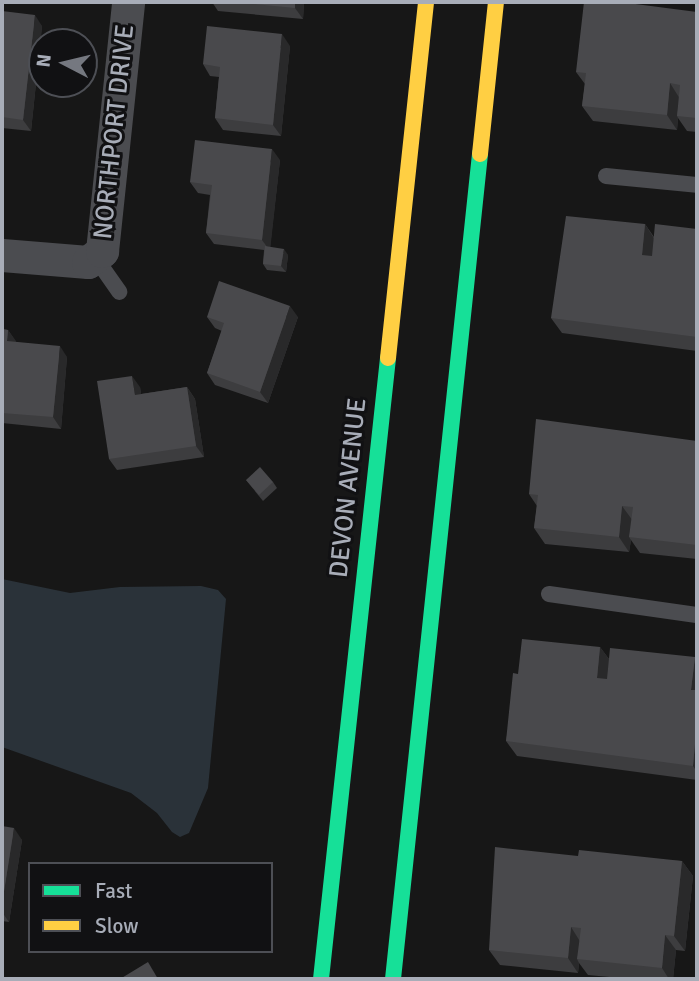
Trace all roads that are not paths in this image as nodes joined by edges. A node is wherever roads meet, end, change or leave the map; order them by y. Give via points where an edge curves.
1 (128, 2) edge
2 (426, 2) edge
3 (496, 2) edge
4 (606, 176) dead end
5 (697, 185) edge
6 (2, 255) edge
7 (97, 260) junction
8 (119, 292) dead end
9 (549, 594) dead end
10 (697, 615) edge
11 (321, 979) edge
12 (393, 979) edge

1 - 7 street, NORTHPORT DRIVE via 105,237
2 - 11 main road, DEVON AVENUE
3 - 12 main road
4 - 5 lane
6 - 7 street
7 - 8 lane
9 - 10 lane

